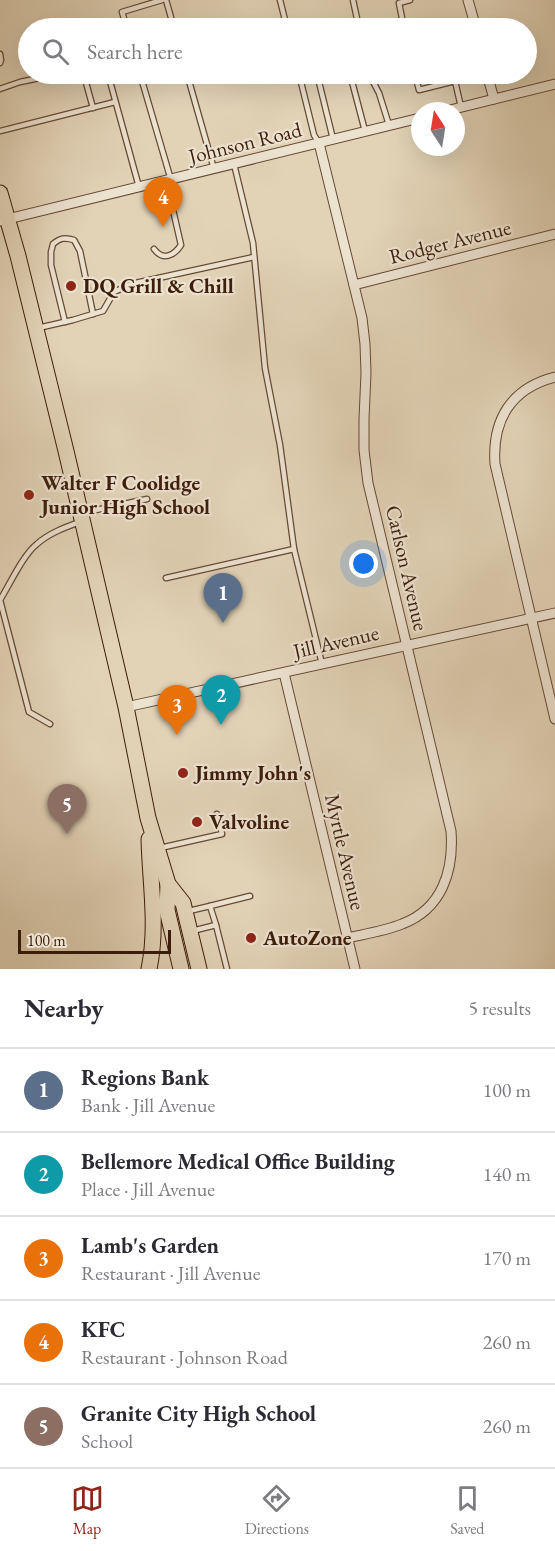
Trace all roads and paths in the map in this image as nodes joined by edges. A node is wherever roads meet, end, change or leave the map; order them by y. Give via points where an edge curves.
1 (164, 0) edge
2 (280, 0) edge
3 (353, 0) edge
4 (410, 0) edge
5 (468, 0) edge
6 (124, 18) edge
7 (170, 18) edge
8 (284, 18) edge
9 (357, 18) edge
10 (403, 18) edge
11 (473, 18) edge
12 (0, 54) edge
13 (0, 63) edge
14 (18, 83) edge
15 (86, 84) edge
16 (110, 84) edge
17 (143, 84) edge
18 (190, 84) edge
19 (301, 84) edge
20 (319, 84) edge
21 (353, 84) edge
22 (374, 84) edge
23 (418, 84) edge
24 (443, 84) edge
25 (456, 84) edge
26 (490, 84) edge
27 (555, 84) edge
28 (0, 89) edge
29 (494, 99) junction
30 (115, 102) junction
31 (460, 102) edge
32 (465, 106) edge
33 (93, 108) junction
34 (411, 120) edge
35 (389, 125) junction
36 (0, 131) edge
37 (365, 131) junction
38 (333, 139) junction
39 (319, 143) junction
40 (234, 164) junction
41 (214, 169) junction
42 (171, 180) junction
43 (139, 187) junction
44 (0, 193) edge
45 (175, 195) dead end
46 (4, 220) edge
47 (555, 234) edge
48 (154, 249) dead end
49 (254, 257) junction
50 (354, 285) junction
51 (93, 314) junction
52 (65, 322) junction
53 (36, 329) junction
54 (555, 377) edge
55 (147, 499) dead end
56 (82, 517) junction
57 (294, 549) junction
58 (166, 578) dead end
59 (555, 613) edge
60 (531, 618) junction
61 (407, 645) junction
62 (322, 664) junction
63 (284, 673) junction
64 (126, 707) junction
65 (555, 719) edge
66 (50, 724) dead end
67 (217, 814) dead end
68 (148, 818) junction
69 (157, 849) junction
70 (168, 884) junction
71 (250, 896) dead end
72 (210, 906) junction
73 (185, 912) junction
74 (216, 926) junction
75 (190, 932) junction
76 (347, 938) junction
77 (149, 969) edge
78 (181, 969) edge
79 (199, 969) edge
80 (227, 969) edge
81 (355, 969) edge

1 - 6 lane via 122,12
1 - 7 lane
2 - 8 lane
3 - 9 lane
4 - 10 lane via 399,3
5 - 11 street
12 - 13 lane
14 - 28 lane
15 - 33 lane
16 - 30 lane
17 - 42 lane
18 - 41 lane
19 - 39 lane
20 - 38 lane
21 - 37 lane
22 - 35 lane
23 - 24 lane via 419,90
25 - 31 lane
26 - 29 street
27 - 29 street
29 - 32 street
30 - 33 lane
30 - 43 lane
33 - 36 lane
34 - 35 street, Johnson Road
35 - 37 street, Johnson Road
37 - 38 street, Johnson Road
38 - 39 street, Johnson Road
39 - 40 street, Johnson Road
39 - 50 street, Carlson Avenue
40 - 41 street, Johnson Road
40 - 49 lane
41 - 42 street, Johnson Road
42 - 43 street, Johnson Road
43 - 46 street, Johnson Road
44 - 46 main road
45 - 48 lane via 173,210 181,245 164,256
46 - 53 main road
47 - 50 street, Rodger Avenue
49 - 51 lane via 132,284 114,292 103,311
49 - 57 lane via 265,368
50 - 61 street, Carlson Avenue via 365,344 364,450 368,483
51 - 52 lane
51 - 52 lane via 80,251 74,240 58,239 53,244 51,260
52 - 53 lane
53 - 56 main road
54 - 60 street via 531,386 511,404 498,425 494,443 495,464
55 - 56 lane
56 - 64 main road
56 - 66 lane via 36,544 0,600 28,712
57 - 58 lane
57 - 62 lane
59 - 60 street, Jill Avenue
60 - 61 street, Jill Avenue
60 - 65 street
61 - 62 street, Jill Avenue
61 - 76 street, Carlson Avenue via 451,831 451,863 442,890 424,912 400,925
62 - 63 street, Jill Avenue
63 - 64 street, Jill Avenue
63 - 76 street, Myrtle Avenue
64 - 68 main road
67 - 69 lane via 222,834
68 - 69 main road
68 - 77 main road via 154,917
69 - 70 main road
70 - 73 main road
70 - 78 main road via 167,910
71 - 72 lane
72 - 73 lane
72 - 74 lane
73 - 75 main road
74 - 75 lane
74 - 80 lane
75 - 79 main road
76 - 81 street, Myrtle Avenue

